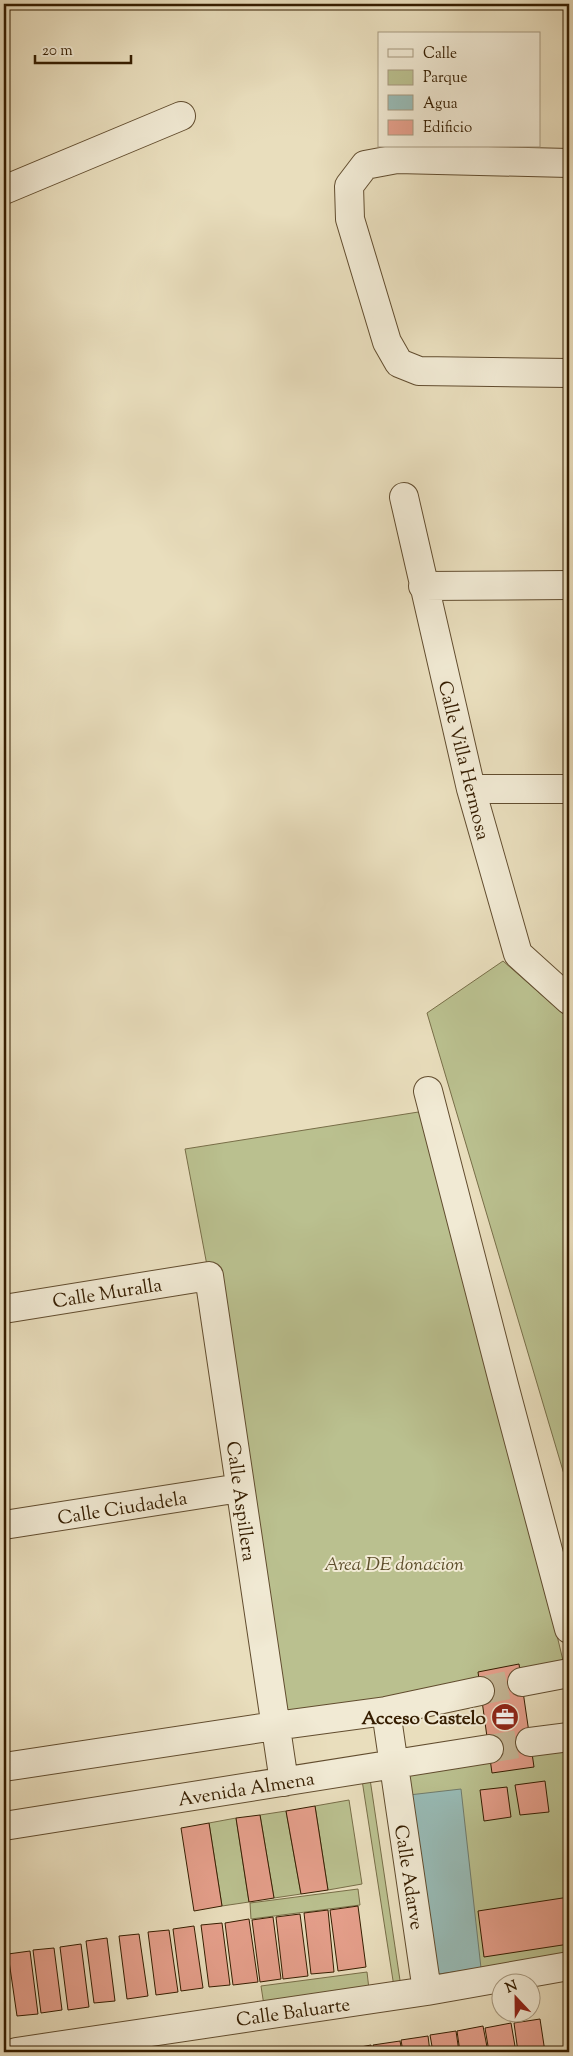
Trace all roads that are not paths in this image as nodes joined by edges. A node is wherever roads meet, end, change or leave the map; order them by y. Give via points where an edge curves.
1 (181, 116) dead end
2 (569, 162) edge
3 (4, 190) edge
4 (569, 373) edge
5 (404, 498) dead end
6 (569, 585) edge
7 (423, 586) junction
8 (471, 789) junction
9 (569, 789) edge
10 (568, 997) edge
11 (428, 1091) dead end
12 (210, 1276) joint
13 (4, 1309) edge
14 (240, 1488) junction
15 (4, 1525) edge
16 (569, 1629) edge
17 (569, 1672) edge
18 (522, 1682) tunnel mouth
19 (480, 1691) tunnel mouth
20 (386, 1711) junction
21 (275, 1726) junction
22 (569, 1737) edge
23 (530, 1742) tunnel mouth
24 (489, 1749) tunnel mouth
25 (392, 1763) junction
26 (4, 1767) edge
27 (284, 1782) junction
28 (4, 1826) edge
29 (569, 1966) edge
30 (427, 1991) junction
31 (16, 2052) edge

1 - 3 street
2 - 4 street via 396,159 365,165 349,186 350,219 387,342 400,363 419,371
5 - 7 street, Calle Villa Hermosa
6 - 7 street
7 - 8 street, Calle Villa Hermosa
8 - 9 street
8 - 10 street, Calle Villa Hermosa via 518,954
11 - 16 street
12 - 13 street, Calle Muralla
12 - 14 street, Calle Aspillera
14 - 15 street, Calle Ciudadela
14 - 21 street, Calle Aspillera
17 - 18 street
19 - 20 street
20 - 21 street
20 - 25 street, Calle Adarve
21 - 26 street
21 - 27 street, Calle Aspillera
22 - 23 street
24 - 25 street, Avenida Almena
25 - 27 street, Avenida Almena
25 - 30 street, Calle Adarve
27 - 28 street, Avenida Almena
29 - 30 street, Calle Baluarte
30 - 31 street, Calle Baluarte

